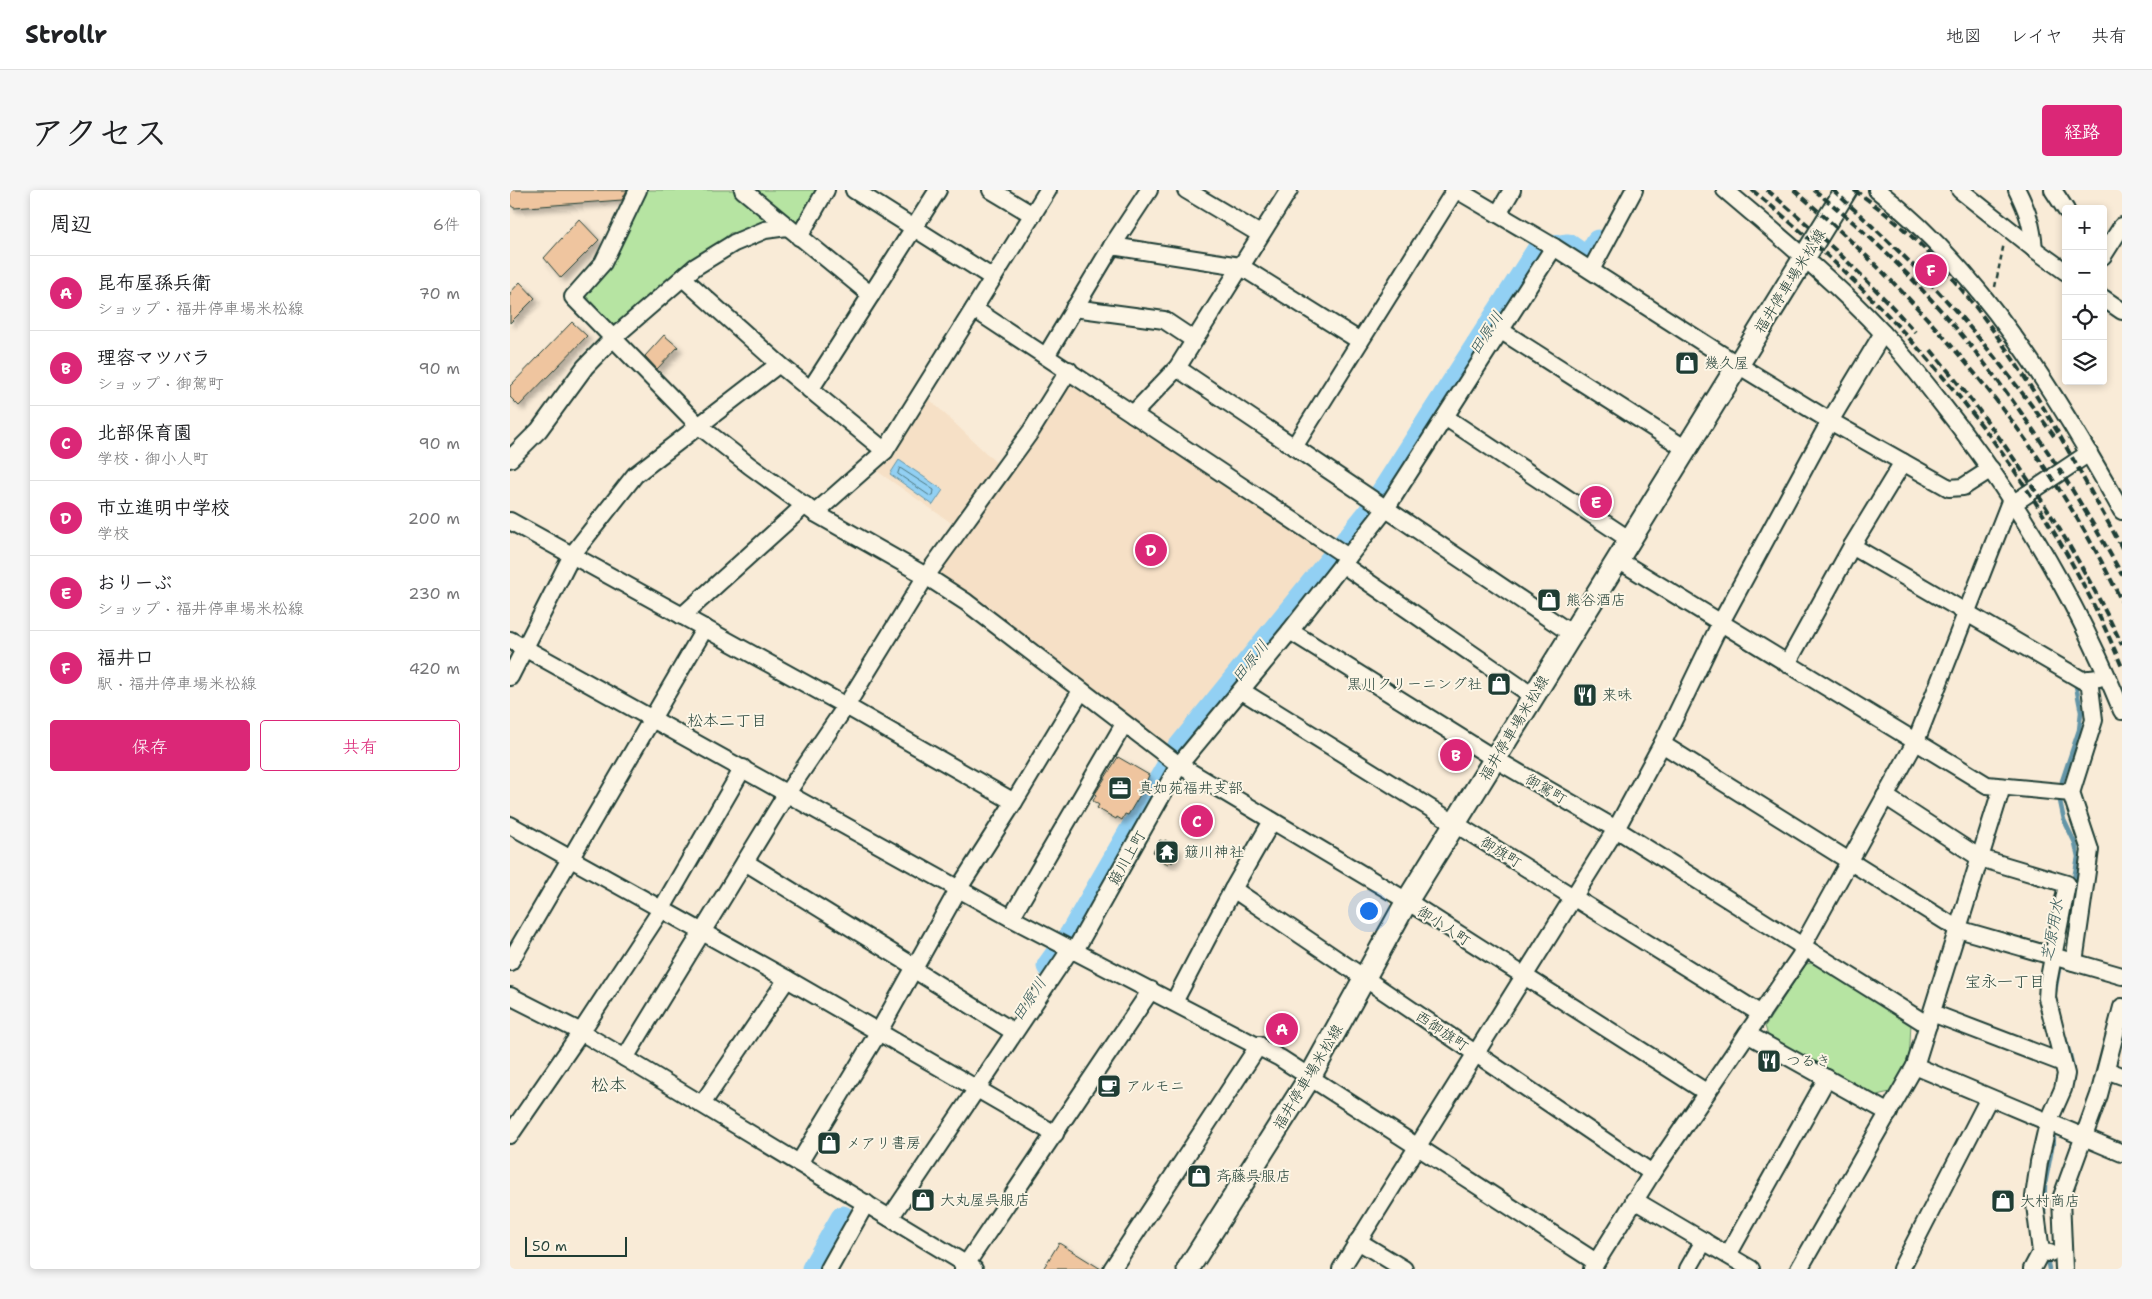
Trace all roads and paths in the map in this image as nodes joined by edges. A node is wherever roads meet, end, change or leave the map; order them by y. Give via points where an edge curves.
1 (638, 190) edge
2 (743, 190) edge
3 (826, 190) edge
4 (854, 190) edge
5 (938, 190) edge
6 (991, 190) edge
7 (1048, 190) edge
8 (1148, 190) edge
9 (1186, 190) edge
10 (1288, 190) edge
11 (1456, 190) edge
12 (1512, 190) edge
13 (1634, 190) edge
14 (1725, 190) edge
15 (1846, 190) edge
16 (1877, 190) edge
17 (1960, 190) edge
18 (2017, 190) edge
19 (2053, 190) edge
20 (2063, 205) edge
21 (1498, 214) junction
22 (1032, 215) junction
23 (2004, 225) junction
24 (2122, 226) edge
25 (914, 228) junction
26 (793, 232) junction
27 (1260, 234) junction
28 (1112, 246) junction
29 (1554, 247) junction
30 (2034, 249) junction
31 (2107, 250) edge
32 (1804, 258) junction
33 (1240, 266) junction
34 (2062, 269) edge
35 (1591, 270) junction
36 (683, 278) junction
37 (993, 278) junction
38 (870, 295) junction
39 (2107, 301) edge
40 (1074, 308) junction
41 (1992, 308) junction
42 (974, 309) junction
43 (2122, 311) edge
44 (1500, 330) junction
45 (1883, 333) junction
46 (613, 338) junction
47 (1194, 340) junction
48 (1360, 341) junction
49 (1046, 356) junction
50 (779, 364) junction
51 (1738, 365) junction
52 (1176, 368) junction
53 (1069, 370) junction
54 (810, 390) junction
55 (1133, 414) junction
56 (1445, 417) junction
57 (1830, 421) junction
58 (698, 425) junction
59 (1294, 447) junction
60 (1686, 449) junction
61 (885, 452) junction
62 (2089, 453) junction
63 (510, 459) edge
64 (1903, 462) junction
65 (1991, 469) junction
66 (2013, 501) junction
67 (810, 509) junction
68 (1385, 510) junction
69 (2122, 511) edge
70 (510, 521) edge
71 (1630, 540) junction
72 (1852, 546) junction
73 (572, 555) junction
74 (1618, 560) junction
75 (1345, 561) junction
76 (926, 576) junction
77 (1966, 612) junction
78 (682, 616) junction
79 (1720, 624) junction
80 (705, 628) junction
81 (1290, 631) junction
82 (1572, 634) junction
83 (510, 640) edge
84 (525, 648) junction
85 (1787, 664) junction
86 (2108, 676) junction
87 (510, 677) edge
88 (2088, 679) junction
89 (1081, 691) junction
90 (1242, 691) junction
91 (1533, 696) junction
92 (846, 706) junction
93 (2122, 711) edge
94 (653, 718) junction
95 (1124, 724) junction
96 (1916, 741) junction
97 (1662, 744) junction
98 (1495, 759) junction
99 (1179, 765) junction
100 (743, 768) junction
101 (2002, 787) junction
102 (787, 793) junction
103 (2071, 793) junction
104 (1885, 796) junction
105 (1014, 802) junction
106 (1272, 822) junction
107 (1455, 824) junction
108 (510, 825) edge
109 (1616, 829) junction
110 (1980, 858) junction
111 (571, 860) junction
112 (1849, 860) junction
113 (745, 862) junction
114 (959, 888) junction
115 (1232, 888) junction
116 (1574, 897) junction
117 (1406, 902) junction
118 (661, 910) junction
119 (1011, 918) junction
120 (1958, 929) junction
121 (702, 933) junction
122 (1803, 945) junction
123 (1072, 951) junction
124 (2053, 956) junction
125 (510, 962) edge
126 (2074, 962) junction
127 (914, 968) junction
128 (2122, 976) edge
129 (1524, 977) junction
130 (1364, 978) junction
131 (786, 979) junction
132 (1151, 990) junction
133 (510, 996) edge
134 (1174, 1002) junction
135 (2122, 1007) edge
136 (1762, 1014) junction
137 (1930, 1019) junction
138 (581, 1032) junction
139 (1014, 1032) junction
140 (878, 1033) junction
141 (1747, 1034) junction
142 (1259, 1045) junction
143 (1476, 1053) junction
144 (625, 1058) junction
145 (2063, 1063) junction
146 (1915, 1066) junction
147 (2106, 1070) junction
148 (2122, 1076) edge
149 (1310, 1077) junction
150 (1826, 1078) junction
151 (975, 1090) junction
152 (1706, 1092) junction
153 (1989, 1098) junction
154 (702, 1104) junction
155 (1889, 1112) junction
156 (2048, 1123) junction
157 (1055, 1134) junction
158 (510, 1135) edge
159 (2082, 1137) junction
160 (1417, 1146) junction
161 (2122, 1153) edge
162 (799, 1163) junction
163 (1652, 1174) junction
164 (1634, 1200) junction
165 (866, 1203) junction
166 (890, 1218) junction
167 (1358, 1241) junction
168 (1704, 1241) junction
169 (2041, 1252) junction
170 (1728, 1255) junction
171 (2064, 1261) edge
172 (1594, 1266) edge
173 (968, 1268) edge
174 (829, 1269) edge
175 (1112, 1269) edge
176 (1188, 1269) edge
177 (1341, 1269) edge
178 (1404, 1269) edge
179 (1688, 1269) edge
180 (1751, 1269) edge
181 (1798, 1269) edge
182 (1901, 1269) edge
183 (2032, 1269) edge

1 - 46 street, 御小人町 via 603,263 573,297
2 - 26 street
3 - 26 street
4 - 25 street
5 - 25 street
6 - 22 street
7 - 22 street
8 - 28 street
9 - 27 street
10 - 27 street
11 - 21 street
11 - 48 street
12 - 21 street
13 - 35 street
14 - 32 street
15 - 32 main road, 福井停車場米松線
16 - 41 street via 1932,239
17 - 23 street
18 - 30 street via 2028,212
19 - 20 street
21 - 29 street
22 - 37 street
23 - 30 street
23 - 41 path via 2003,255
24 - 31 street
25 - 37 street
25 - 38 street
26 - 36 street via 765,230 734,243
26 - 38 street
27 - 33 street
28 - 33 street
28 - 40 street
29 - 35 street
29 - 44 street, 簸川上町
30 - 34 street
32 - 45 street
32 - 51 main road, 福井停車場米松線
33 - 47 street
33 - 48 street
35 - 51 street
36 - 46 street
36 - 50 street
37 - 42 street
38 - 54 street
39 - 43 street
40 - 47 street via 1164,320
40 - 49 street
41 - 62 street via 2045,381
42 - 49 street
42 - 61 street
44 - 56 street, 簸川上町
44 - 60 street
45 - 57 street
45 - 65 street
46 - 58 street, 御小人町
46 - 63 street via 585,367 539,430
47 - 52 street
48 - 59 street
49 - 53 street
50 - 54 street
50 - 58 street
51 - 57 street
51 - 60 main road, 福井停車場米松線
52 - 55 street
52 - 59 street
53 - 55 street
53 - 76 street via 1031,431
54 - 61 street
55 - 75 street
56 - 68 street, 簸川上町
56 - 71 street
57 - 64 street
57 - 79 street
58 - 67 street, 御小人町
58 - 73 street via 635,475
59 - 68 street
60 - 71 main road, 福井停車場米松線
61 - 67 street
62 - 66 street
62 - 69 street
64 - 65 street via 1949,488 1963,487
64 - 72 street
65 - 66 street
66 - 77 street
66 - 86 street via 2045,554
67 - 76 street, 御小人町
67 - 78 street
68 - 75 street, 簸川上町
68 - 82 street
70 - 73 street
71 - 74 main road, 福井停車場米松線
72 - 77 street
72 - 85 street
73 - 78 street
73 - 84 street
74 - 79 street
74 - 82 main road, 福井停車場米松線
75 - 81 street, 簸川上町
75 - 91 street
76 - 89 street, 御小人町 via 974,608
76 - 92 street
77 - 88 street via 2082,680
77 - 96 street
78 - 80 street
79 - 85 street
79 - 97 street
80 - 92 street
80 - 94 street
81 - 90 street, 簸川上町
81 - 98 street, 御駕町
82 - 91 main road, 福井停車場米松線
83 - 84 street
84 - 87 street
84 - 94 street
85 - 96 street
86 - 88 street
86 - 93 street
88 - 103 street via 2094,720
89 - 95 street, 御小人町
89 - 105 street
90 - 99 street, 簸川上町
90 - 107 street, 御旗町
91 - 98 main road, 福井停車場米松線
92 - 102 street
92 - 105 street
94 - 100 street
94 - 111 street
95 - 99 street, 御小人町
95 - 119 street
96 - 101 street via 1987,785
96 - 104 street
97 - 109 street
97 - 112 street
98 - 107 main road, 福井停車場米松線
98 - 109 street, 御駕町
99 - 106 street, 御小人町
99 - 123 street, 簸川上町
100 - 102 street
100 - 118 street
101 - 103 street
101 - 110 street
102 - 113 street
102 - 114 street
103 - 126 street via 2090,850
104 - 110 street
104 - 112 street
105 - 114 street
106 - 115 street
106 - 117 street, 御小人町
107 - 116 street, 御旗町
107 - 117 main road, 福井停車場米松線
108 - 111 street
109 - 116 street
109 - 122 street, 御駕町
110 - 120 street
110 - 124 street via 2067,884
111 - 118 street
111 - 125 street
112 - 120 street
112 - 122 street
113 - 121 street
113 - 127 street
114 - 119 street
114 - 127 street
115 - 130 street, 西御旗町
115 - 134 street
116 - 129 street
116 - 136 street, 御旗町
117 - 129 street, 御小人町
117 - 130 main road, 福井停車場米松線
118 - 121 street
118 - 138 street
119 - 123 street
120 - 124 street
120 - 137 street
121 - 131 street
121 - 144 street
122 - 136 street via 1801,955
122 - 137 street, 御駕町
123 - 132 street
123 - 139 street, 簸川上町
124 - 126 street
124 - 145 street via 2047,998
126 - 128 street
127 - 139 street
127 - 140 street
129 - 143 street
129 - 152 street, 御小人町
130 - 143 street, 西御旗町
130 - 149 main road, 福井停車場米松線
131 - 140 street
131 - 154 street
132 - 134 street
132 - 157 street
133 - 138 street
134 - 142 street
135 - 147 street
136 - 141 street
137 - 145 street, 御駕町
137 - 146 street
138 - 144 street
138 - 158 street
139 - 151 street, 簸川上町
140 - 151 street
140 - 162 street
141 - 150 street
141 - 152 street
142 - 149 street
142 - 175 street
143 - 160 street
143 - 163 street, 西御旗町
144 - 154 street
145 - 156 street via 2066,1074 2063,1089
146 - 153 street
146 - 155 street
147 - 148 street
147 - 159 street
149 - 160 street
149 - 176 main road, 福井停車場米松線
150 - 155 street
150 - 170 street
151 - 157 street
151 - 166 street, 簸川上町
152 - 163 street
153 - 156 street
153 - 182 street
154 - 162 street
155 - 181 street
156 - 159 street
156 - 169 street via 2034,1196
157 - 173 street
159 - 161 street
159 - 171 street via 2061,1199
160 - 167 street
160 - 172 street
162 - 165 street
163 - 164 street
164 - 168 street
164 - 172 street
165 - 166 street
165 - 174 street
166 - 173 street
167 - 177 street
167 - 178 street
168 - 170 street
168 - 179 street
169 - 171 street
169 - 183 street
170 - 180 street

